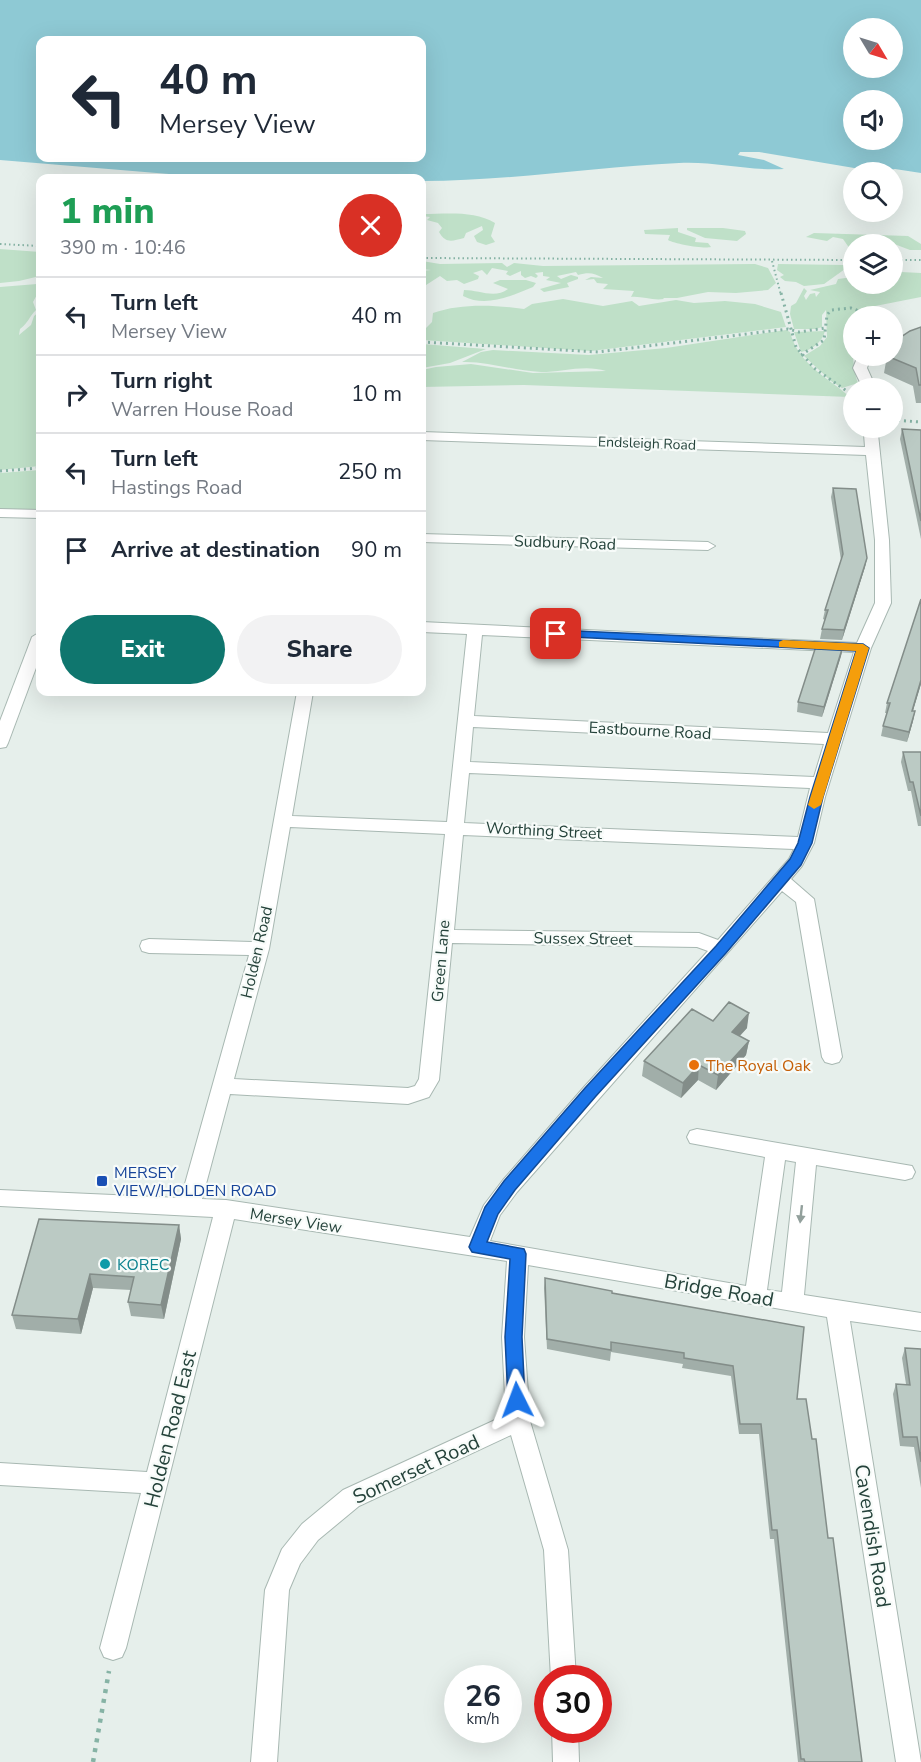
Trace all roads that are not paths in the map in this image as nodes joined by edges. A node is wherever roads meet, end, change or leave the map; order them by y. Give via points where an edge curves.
1 (426, 436) edge
2 (0, 513) edge
3 (36, 514) edge
4 (426, 538) edge
5 (708, 546) dead end
6 (426, 627) edge
7 (475, 630) junction
8 (36, 648) edge
9 (863, 648) junction
10 (304, 696) edge
11 (465, 721) junction
12 (836, 739) junction
13 (0, 743) edge
14 (460, 767) junction
15 (821, 783) junction
16 (282, 820) junction
17 (454, 826) junction
18 (805, 843) junction
19 (781, 880) junction
20 (442, 936) junction
21 (148, 946) dead end
22 (260, 949) junction
23 (721, 950) junction
24 (832, 1057) dead end
25 (223, 1086) junction
26 (697, 1137) dead end
27 (776, 1151) junction
28 (807, 1156) junction
29 (905, 1172) dead end
30 (0, 1198) edge
31 (189, 1208) junction
32 (226, 1209) junction
33 (477, 1247) junction
34 (518, 1254) junction
35 (755, 1297) junction
36 (792, 1303) junction
37 (837, 1310) junction
38 (921, 1323) edge
39 (518, 1420) junction
40 (0, 1474) edge
41 (156, 1484) junction
42 (114, 1648) road end
43 (563, 1665) edge
44 (565, 1743) edge
45 (264, 1762) edge
46 (566, 1762) edge
47 (909, 1762) edge

1 - 9 street, Endsleigh Road via 872,443 882,540 883,603
2 - 3 street
4 - 5 street, Sudbury Road
6 - 7 street
7 - 9 street
7 - 11 street, Green Lane
8 - 13 street
9 - 12 street
10 - 16 street, Holden Road
11 - 12 street, Eastbourne Road
11 - 14 street, Green Lane
12 - 15 street
14 - 15 street
14 - 17 street, Green Lane
15 - 18 street
16 - 17 street, Worthing Street
16 - 22 street, Holden Road
17 - 18 street, Worthing Street
17 - 20 street, Green Lane
18 - 19 street
19 - 23 street
19 - 24 street via 805,899
20 - 23 street, Sussex Street via 699,940
20 - 25 street, Green Lane via 429,1080 422,1092 408,1096
21 - 22 street
22 - 25 street, Holden Road
23 - 33 street via 599,1096 510,1185 491,1211
25 - 31 street, Holden Road
26 - 27 street
27 - 28 street
27 - 35 street
28 - 29 street
28 -> 36 street
30 - 31 street, Mersey View
31 - 32 street, Mersey View
32 - 33 street, Mersey View
32 - 41 street, Holden Road East
33 - 34 street, Mersey View
34 - 35 street, Bridge Road
34 - 39 street via 513,1337
35 - 36 street, Bridge Road
36 - 37 street, Bridge Road
37 - 38 street, Bridge Road
37 - 47 street, Cavendish Road
39 - 43 street via 556,1550
39 - 45 street, Somerset Road via 351,1498 310,1532 291,1557 278,1590
40 - 41 street
41 - 42 street, Holden Road East
44 - 46 street

